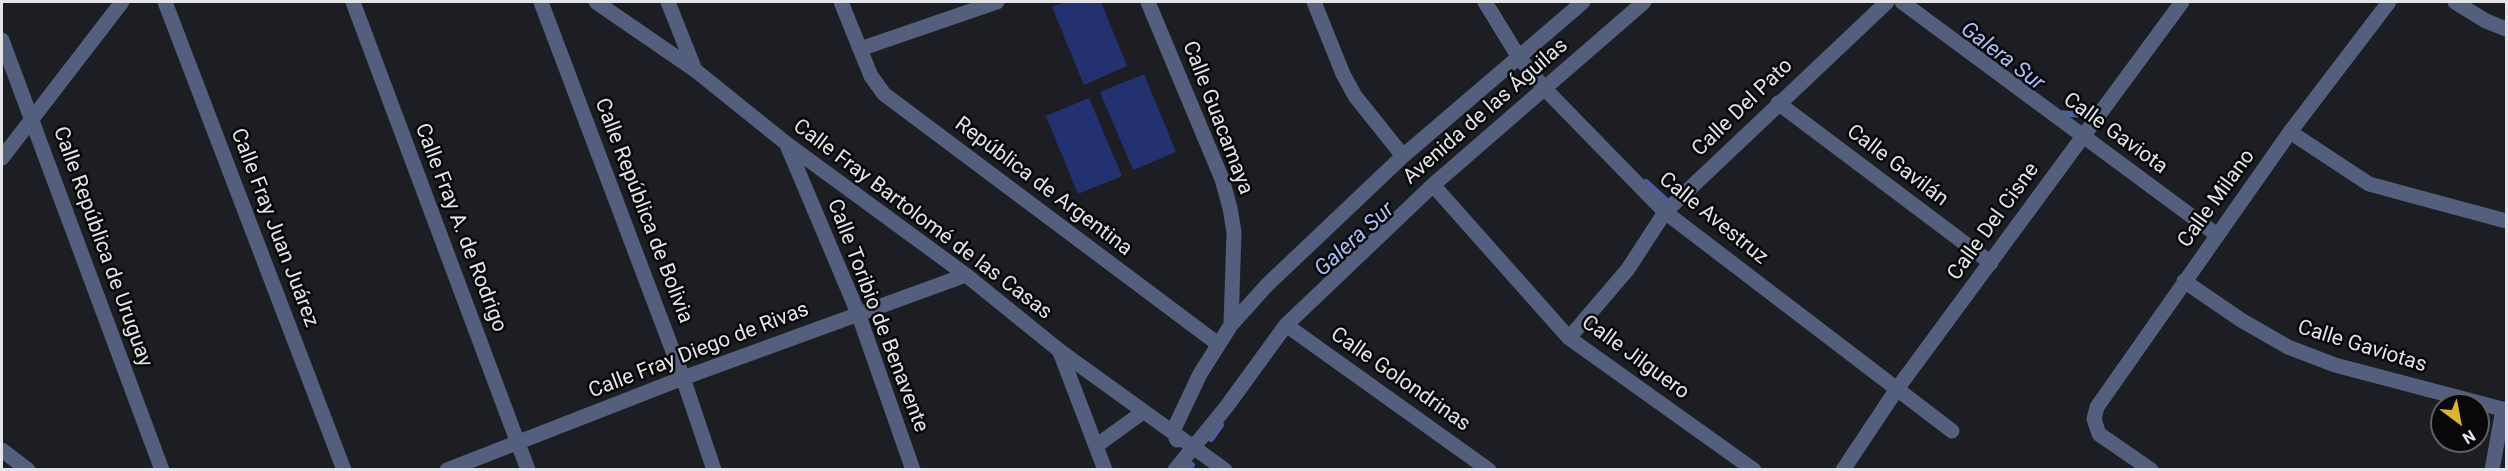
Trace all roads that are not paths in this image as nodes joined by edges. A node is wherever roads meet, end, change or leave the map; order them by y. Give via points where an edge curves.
1 (122, 2) edge
2 (165, 2) edge
3 (353, 2) edge
4 (541, 2) edge
5 (596, 2) edge
6 (668, 2) edge
7 (841, 2) edge
8 (994, 2) edge
9 (1148, 2) edge
10 (1314, 2) edge
11 (1485, 2) edge
12 (1583, 2) edge
13 (1644, 2) edge
14 (1887, 2) edge
15 (1902, 2) edge
16 (2182, 2) edge
17 (2389, 2) edge
18 (2455, 2) edge
19 (2506, 29) edge
20 (2, 40) edge
21 (860, 49) junction
22 (1518, 56) junction
23 (695, 70) junction
24 (1545, 88) junction
25 (1778, 103) junction
26 (32, 117) junction
27 (2290, 132) junction
28 (2081, 136) junction
29 (787, 144) junction
30 (1403, 156) junction
31 (2, 159) edge
32 (1433, 185) junction
33 (1665, 212) junction
34 (2506, 221) edge
35 (2217, 235) junction
36 (1991, 262) junction
37 (966, 275) junction
38 (2184, 281) junction
39 (858, 313) junction
40 (1231, 325) junction
41 (1286, 325) junction
42 (1569, 338) junction
43 (1218, 344) junction
44 (1060, 351) junction
45 (684, 378) junction
46 (1898, 389) junction
47 (2505, 410) edge
48 (1143, 412) junction
49 (1173, 431) junction
50 (1952, 431) dead end
51 (518, 442) junction
52 (1096, 446) junction
53 (2, 450) edge
54 (1183, 458) edge
55 (28, 470) edge
56 (162, 470) edge
57 (344, 470) edge
58 (447, 470) edge
59 (528, 470) edge
60 (714, 470) edge
61 (913, 470) edge
62 (1105, 470) edge
63 (1225, 470) edge
64 (1490, 470) edge
65 (1754, 470) edge
66 (1843, 470) edge
67 (2151, 470) edge
68 (2492, 470) edge

1 - 26 street
2 - 57 street, Calle Fray Juan Juárez
3 - 51 street, Calle Fray A. de Rodrigo
4 - 45 street, Calle República de Bolivia
5 - 23 street, Calle Fray Bartolomé de las Casas
6 - 23 street
7 - 21 street, República de Argentina
8 - 21 street
9 - 40 street, Calle Guacamaya via 1222,179 1230,208 1234,232
10 - 30 street via 1355,96
11 - 22 street, Calle Avestruz
12 - 22 street, Avenida de las Águilas
13 - 24 street, Avenida de las Águilas
14 - 25 street, Calle Del Pato
15 - 28 street, Calle Gaviota
16 - 28 street, Calle Del Cisne
17 - 27 street, Calle Milano
18 - 19 street
20 - 26 street, Calle República de Uruguay
21 - 43 street, República de Argentina via 884,94
22 - 24 street, Calle Avestruz
22 - 30 street, Avenida de las Águilas
23 - 29 street, Calle Fray Bartolomé de las Casas
24 - 32 street, Avenida de las Águilas
24 - 33 street, Calle Avestruz
25 - 33 street, Calle Del Pato
25 - 36 street, Calle Gavilán
26 - 31 street
26 - 56 street, Calle República de Uruguay
27 - 34 street via 2369,184
27 - 35 street, Calle Milano
28 - 35 street, Calle Gaviota
28 - 36 street, Calle Del Cisne
29 - 37 street, Calle Fray Bartolomé de las Casas
29 - 39 street, Calle Toribio de Benavente
30 - 40 street, Avenida de las Águilas via 1267,285
32 - 41 street, Avenida de las Águilas
32 - 42 street, Calle Jilguero
33 - 42 street, Calle Del Pato via 1628,269
33 - 46 street, Calle Avestruz
35 - 38 street, Calle Milano
36 - 46 street, Calle Del Cisne
37 - 39 street, Calle Fray Diego de Rivas
37 - 44 street, Calle Fray Bartolomé de las Casas
38 - 47 street, Calle Gaviotas via 2288,347 2335,365
38 - 67 street, Calle Milano via 2097,407 2096,428 2104,439
39 - 45 street, Calle Fray Diego de Rivas
39 - 61 street, Calle Toribio de Benavente
40 - 43 street, Avenida de las Águilas
41 - 54 street, Avenida de las Águilas
41 - 64 street, Calle Golondrinas
42 - 65 street, Calle Jilguero
43 - 49 street, Avenida de las Águilas
44 - 48 street, Calle Fray Bartolomé de las Casas
44 - 52 street
45 - 51 street, Calle Fray Diego de Rivas
45 - 60 street, Calle República de Bolivia
46 - 50 street, Calle Avestruz
46 - 66 street, Calle Del Cisne
47 - 68 street
48 - 49 street, Calle Fray Bartolomé de las Casas
48 - 52 street
49 - 54 street, Calle Fray Bartolomé de las Casas
51 - 58 street, Calle Fray Diego de Rivas
51 - 59 street, Calle Fray A. de Rodrigo
52 - 62 street
53 - 55 street
54 - 63 street, Calle Fray Bartolomé de las Casas

